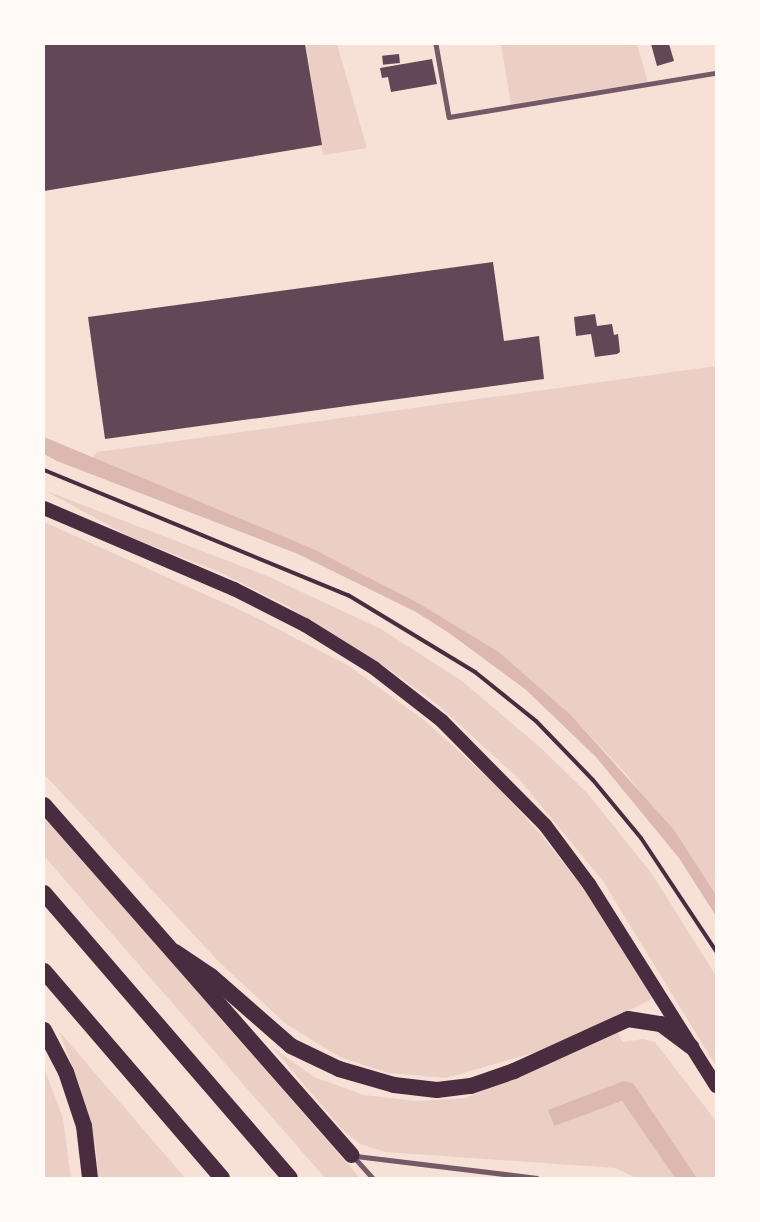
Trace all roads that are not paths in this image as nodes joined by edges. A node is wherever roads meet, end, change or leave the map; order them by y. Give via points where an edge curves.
1 (436, 44) edge
2 (717, 73) edge
3 (44, 508) edge
4 (44, 805) edge
5 (44, 893) edge
6 (175, 952) junction
7 (44, 971) edge
8 (44, 1030) edge
9 (691, 1047) junction
10 (717, 1086) edge
11 (352, 1155) junction
12 (90, 1179) edge
13 (222, 1179) edge
14 (290, 1179) edge
15 (374, 1179) edge
16 (537, 1179) edge

1 - 2 lane via 449,117
3 - 9 main road via 234,589 305,625 374,668 442,721 545,825 621,930
4 - 6 highway
5 - 14 highway
6 - 9 highway via 211,976 291,1046 339,1069 394,1085 436,1090 471,1086 514,1071 628,1019 661,1024
6 - 11 highway
7 - 13 highway
8 - 12 highway via 66,1072 84,1126
9 - 10 main road
11 - 15 lane
11 - 16 lane

